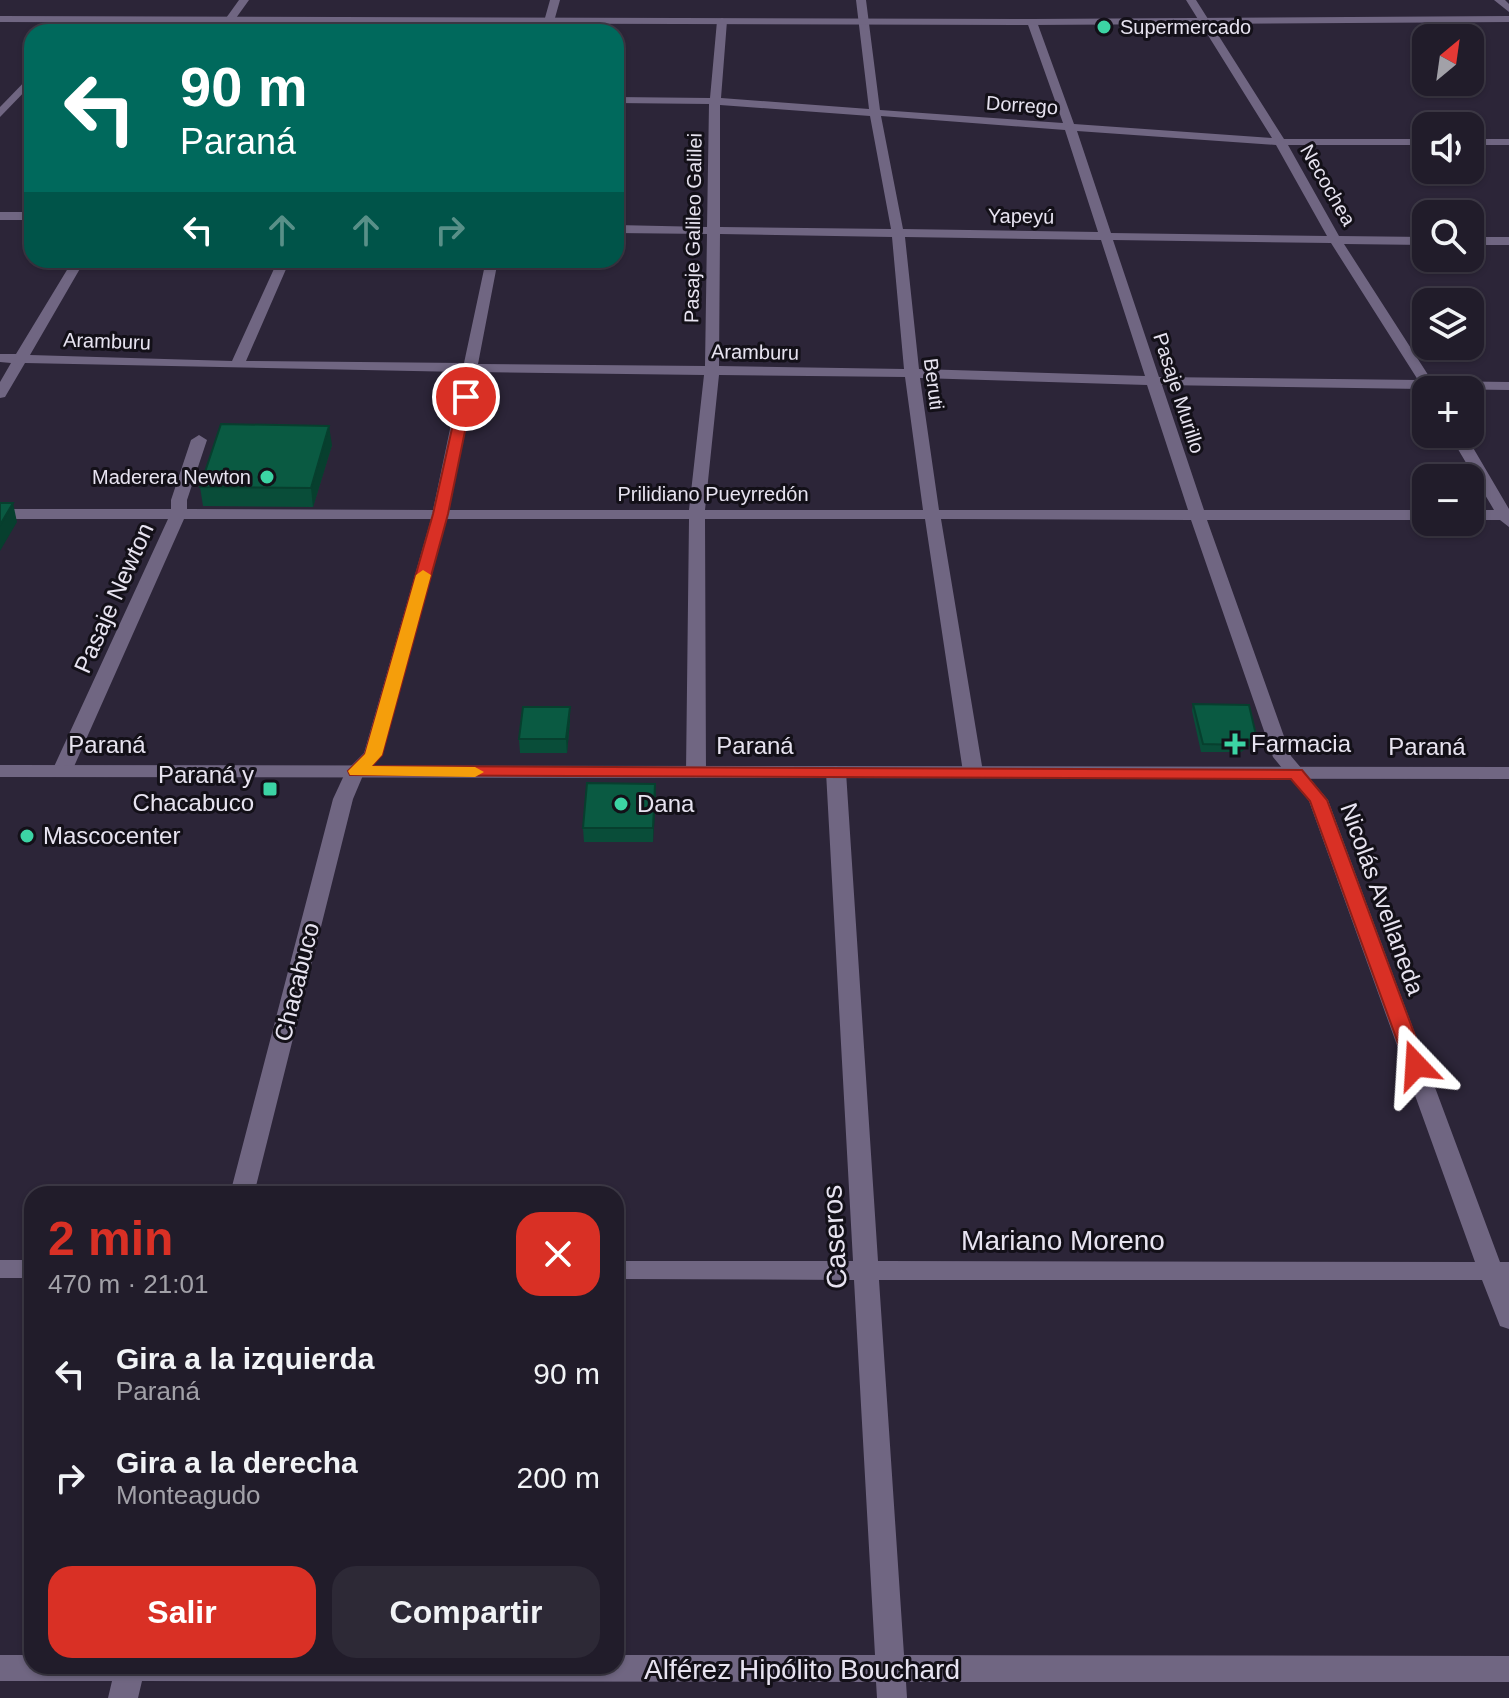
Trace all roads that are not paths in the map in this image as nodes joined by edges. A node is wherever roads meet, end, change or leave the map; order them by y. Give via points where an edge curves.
1 (244, 0) edge
2 (555, 0) edge
3 (861, 0) edge
4 (1191, 0) edge
5 (1499, 0) edge
6 (1509, 9) edge
7 (0, 19) edge
8 (84, 19) junction
9 (230, 19) junction
10 (1509, 19) edge
11 (394, 20) junction
12 (722, 21) junction
13 (863, 21) junction
14 (1203, 21) junction
15 (1032, 22) junction
16 (79, 24) edge
17 (227, 24) edge
18 (392, 24) edge
19 (497, 24) edge
20 (549, 24) edge
21 (618, 24) edge
22 (24, 86) edge
23 (0, 95) edge
24 (16, 95) junction
25 (24, 95) edge
26 (624, 100) edge
27 (715, 101) junction
28 (875, 113) junction
29 (0, 114) edge
30 (1070, 127) junction
31 (1280, 142) junction
32 (1412, 142) edge
33 (1484, 142) edge
34 (1509, 142) edge
35 (0, 216) edge
36 (24, 216) edge
37 (624, 229) edge
38 (713, 230) junction
39 (898, 234) junction
40 (1106, 237) junction
41 (1336, 241) junction
42 (1412, 241) edge
43 (1484, 241) edge
44 (1509, 241) edge
45 (74, 268) edge
46 (280, 268) edge
47 (491, 268) edge
48 (0, 358) edge
49 (23, 359) junction
50 (237, 365) junction
51 (472, 368) junction
52 (712, 371) junction
53 (912, 373) junction
54 (1422, 376) edge
55 (1155, 381) junction
56 (1509, 386) edge
57 (1484, 387) edge
58 (1412, 388) edge
59 (0, 394) edge
60 (199, 440) dead end
61 (1465, 448) edge
62 (179, 513) junction
63 (0, 514) edge
64 (440, 514) junction
65 (697, 514) junction
66 (932, 514) junction
67 (1197, 514) junction
68 (1412, 515) edge
69 (1484, 516) edge
70 (1507, 517) edge
71 (0, 771) edge
72 (62, 771) junction
73 (356, 771) junction
74 (696, 772) junction
75 (836, 772) junction
76 (973, 772) junction
77 (1296, 773) junction
78 (1509, 773) edge
79 (244, 1186) edge
80 (0, 1269) edge
81 (24, 1269) edge
82 (624, 1270) edge
83 (866, 1270) junction
84 (1500, 1271) edge
85 (1509, 1319) edge
86 (0, 1668) edge
87 (24, 1668) edge
88 (1509, 1669) edge
89 (128, 1674) edge
90 (463, 1674) edge
91 (891, 1683) edge
92 (123, 1698) edge

1 - 9 street
2 - 20 street
3 - 13 street, Beruti
4 - 14 street, Necochea
5 - 6 street
7 - 8 street
8 - 9 street
8 - 16 street
9 - 11 street
9 - 17 street
10 - 14 street
11 - 18 street
11 - 19 street
12 - 13 street
12 - 21 street
12 - 27 street, Pasaje Galileo Galilei
13 - 15 street
13 - 28 street, Beruti
14 - 15 street
14 - 31 street, Necochea
15 - 30 street, Pasaje Murillo
22 - 24 street
23 - 24 street
24 - 25 street
24 - 29 street
26 - 27 street, Dorrego
27 - 28 street, Dorrego
27 - 38 street, Pasaje Galileo Galilei
28 - 30 street, Dorrego
28 - 39 street, Beruti
30 - 31 street, Dorrego
30 - 40 street, Pasaje Murillo
31 - 32 street, Dorrego
31 - 41 street, Necochea
33 - 34 street
35 - 36 street
37 - 38 street, Yapeyú
38 - 39 street, Yapeyú
38 - 52 street, Pasaje Galileo Galilei
39 - 40 street, Yapeyú
39 - 53 street, Beruti
40 - 41 street, Yapeyú
40 - 55 street, Pasaje Murillo
41 - 42 street, Yapeyú
41 - 54 street, Necochea
43 - 44 street
45 - 49 street
46 - 50 street
47 - 51 street, Chacabuco
48 - 49 street, Aramburu
49 - 50 street, Aramburu
49 - 59 street
50 - 51 street, Aramburu
51 - 52 street, Aramburu
51 - 64 street, Chacabuco
52 - 53 street, Aramburu
52 - 65 street, Pasaje Galileo Galilei
53 - 55 street, Aramburu
53 - 66 street, Beruti
55 - 58 street, Aramburu
55 - 67 street, Pasaje Murillo
56 - 57 street, Aramburu
60 - 62 street, Pasaje Newton
61 - 70 street
62 - 63 street, Prilidiano Pueyrredón
62 - 64 street, Prilidiano Pueyrredón
62 - 72 street, Pasaje Newton
64 - 65 street, Prilidiano Pueyrredón
64 - 73 street, Chacabuco via 373,755
65 - 66 street, Prilidiano Pueyrredón
65 - 74 street, Pasaje Galileo Galilei
66 - 67 street, Prilidiano Pueyrredón
66 - 76 street, Beruti
67 - 68 street, Prilidiano Pueyrredón
67 - 77 street, Pasaje Murillo via 1282,757
69 - 70 street
71 - 72 street, Paraná
72 - 73 street, Paraná
73 - 74 street, Paraná
73 - 79 street, Chacabuco via 343,799
74 - 75 street, Paraná
75 - 76 street, Paraná
75 - 83 street, Caseros
76 - 77 street, Paraná
77 - 78 street, Paraná
77 - 84 street, Nicolás Avellaneda via 1318,800
80 - 81 street
82 - 83 street, Mariano Moreno
83 - 84 street, Mariano Moreno
83 - 91 street, Caseros
84 - 85 street, Nicolás Avellaneda
86 - 87 street, Alférez Hipólito Bouchard
88 - 91 street, Alférez Hipólito Bouchard
89 - 92 street
90 - 91 street, Alférez Hipólito Bouchard

